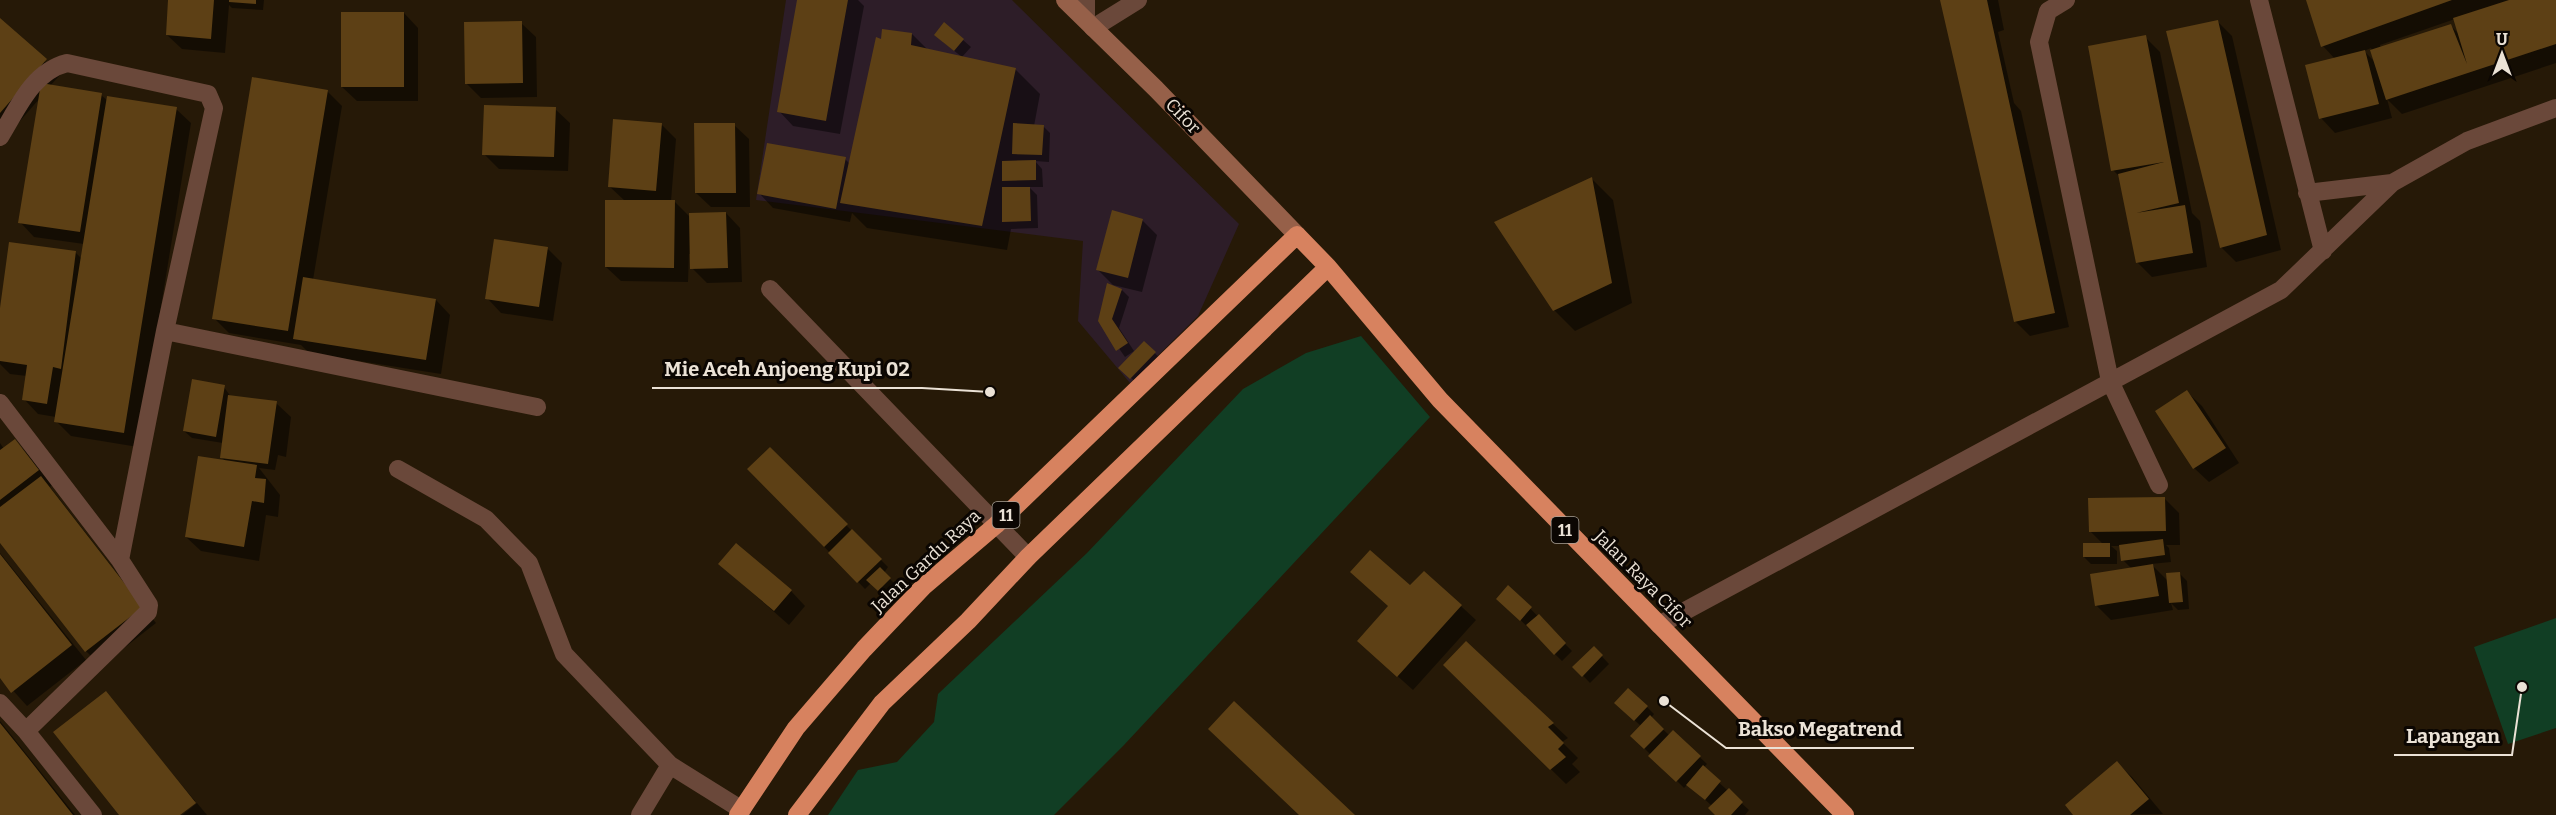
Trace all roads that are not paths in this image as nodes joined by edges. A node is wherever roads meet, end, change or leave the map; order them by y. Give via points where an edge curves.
1 (1065, 0) edge
2 (1086, 0) edge
3 (1138, 0) edge
4 (2066, 0) edge
5 (2259, 0) edge
6 (1090, 24) junction
7 (2556, 108) edge
8 (0, 137) edge
9 (2392, 183) junction
10 (2307, 193) junction
11 (1297, 235) junction
12 (2323, 250) junction
13 (1328, 267) junction
14 (770, 289) dead end
15 (165, 331) junction
16 (2110, 381) junction
17 (0, 403) edge
18 (537, 407) dead end
19 (398, 469) dead end
20 (2159, 485) dead end
21 (996, 525) junction
22 (1028, 557) junction
23 (120, 560) junction
24 (1659, 625) junction
25 (0, 703) edge
26 (26, 731) junction
27 (670, 765) junction
28 (740, 812) edge
29 (93, 815) edge
30 (640, 815) edge
31 (797, 815) edge
32 (1845, 815) edge

1 - 6 street, Cifor
2 - 6 street
3 - 6 street
4 - 16 street via 2048,11 2038,42
5 - 10 street
6 - 11 street, Cifor
7 - 9 street via 2467,141
8 - 15 street via 35,81 54,66 68,63 208,94 214,108
9 - 10 street
9 - 12 street
10 - 12 street
11 - 13 highway, Jalan Raya Cifor / 11
11 - 21 highway, Jalan Gardu Raya / 11
12 - 16 street via 2281,290
13 - 22 highway, 11
13 - 24 highway, Jalan Raya Cifor / 11 via 1440,400
14 - 21 street
15 - 18 street
15 - 23 street
16 - 20 street
16 - 24 street
17 - 23 street
19 - 27 street via 486,519 529,563 564,654
21 - 22 street
21 - 28 highway, Jalan Gardu Raya / 11 via 923,587 864,649 796,728
22 - 31 highway, 11 via 882,703
23 - 26 street via 147,599 148,612
24 - 32 highway, Jalan Raya Cifor / 11
25 - 26 street
26 - 29 street
27 - 28 street
27 - 30 street

